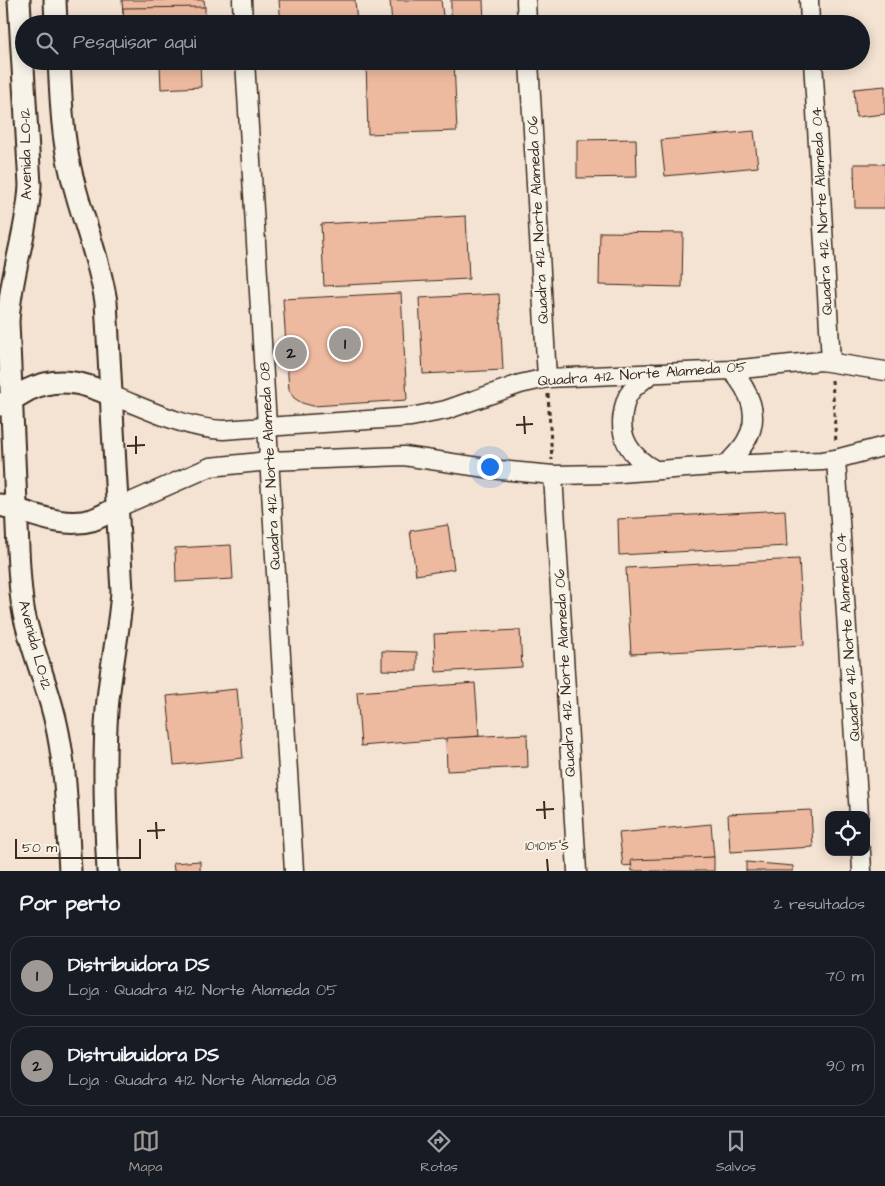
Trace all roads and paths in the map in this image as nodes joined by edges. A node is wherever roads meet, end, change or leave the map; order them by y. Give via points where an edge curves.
1 (19, 0) edge
2 (55, 0) edge
3 (242, 0) edge
4 (526, 0) edge
5 (809, 0) edge
6 (20, 15) edge
7 (56, 15) edge
8 (243, 15) edge
9 (527, 15) edge
10 (810, 15) edge
11 (23, 70) edge
12 (60, 70) edge
13 (246, 70) edge
14 (530, 70) edge
15 (813, 70) edge
16 (830, 361) junction
17 (731, 370) junction
18 (885, 371) edge
19 (652, 373) junction
20 (547, 378) junction
21 (111, 395) junction
22 (5, 403) edge
23 (267, 427) junction
24 (885, 446) edge
25 (836, 459) junction
26 (269, 462) junction
27 (726, 465) junction
28 (655, 470) junction
29 (553, 475) junction
30 (8, 507) edge
31 (117, 508) junction
32 (859, 811) edge
33 (861, 856) edge
34 (70, 871) edge
35 (108, 871) edge
36 (294, 871) edge
37 (577, 871) edge
38 (862, 871) edge

1 - 6 street, Avenida LO-12
2 - 7 street
3 - 8 street
4 - 9 street
5 - 10 street
11 - 22 street, Avenida LO-12 via 30,185 9,303
12 - 21 street via 68,160 105,296
13 - 23 street, Quadra 412 Norte Alameda 08
14 - 20 street, Quadra 412 Norte Alameda 06
15 - 16 street, Quadra 412 Norte Alameda 04
16 - 17 street, Quadra 412 Norte Alameda 05
16 - 18 street, Quadra 412 Norte Alameda 05
16 - 25 path
17 - 19 street, Quadra 412 Norte Alameda 05
17 - 27 street via 748,392 753,419 747,439
19 - 20 street, Quadra 412 Norte Alameda 05
19 - 28 street via 627,397 622,425 630,451
20 - 23 street, Quadra 412 Norte Alameda 05 via 446,410 411,417
20 - 29 path
21 - 22 street via 82,383 55,382 29,390
21 - 23 street, Quadra 412 Norte Alameda 05 via 207,429
21 - 31 street
22 - 30 street, Avenida LO-12
23 - 26 street, Quadra 412 Norte Alameda 08
24 - 25 street
25 - 27 street
25 - 32 street, Quadra 412 Norte Alameda 04
26 - 29 street via 404,456
26 - 31 street via 210,467
26 - 36 street, Quadra 412 Norte Alameda 08
27 - 28 street
28 - 29 street
29 - 37 street, Quadra 412 Norte Alameda 06
30 - 31 street via 58,522 92,520
30 - 34 street, Avenida LO-12 via 24,615 56,722 64,765
31 - 35 street via 122,592 105,745
33 - 38 street

